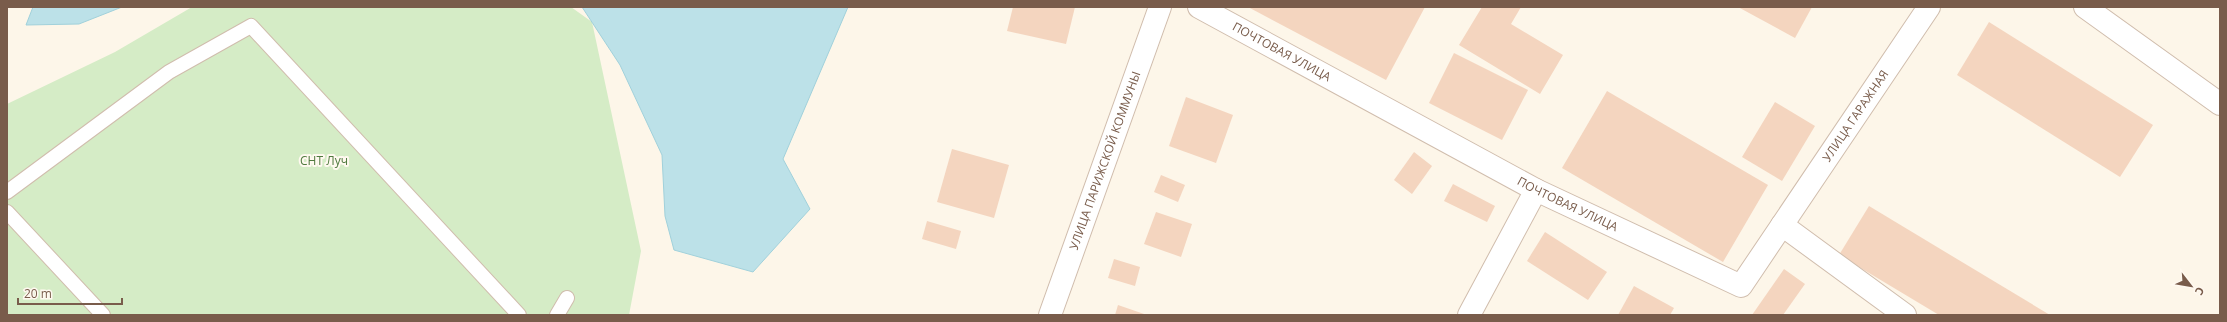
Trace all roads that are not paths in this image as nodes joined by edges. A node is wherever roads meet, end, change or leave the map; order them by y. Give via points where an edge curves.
1 (1160, 7) edge
2 (1199, 7) edge
3 (1929, 7) edge
4 (2085, 7) edge
5 (2220, 104) edge
6 (1536, 190) junction
7 (7, 192) edge
8 (7, 212) edge
9 (1782, 225) junction
10 (567, 298) dead end
11 (103, 315) edge
12 (519, 315) edge
13 (557, 315) edge
14 (1050, 315) edge
15 (1469, 315) edge
16 (1905, 315) edge

1 - 14 street, УЛИЦА ПАРИЖСКОЙ КОММУНЫ
2 - 6 street, ПОЧТОВАЯ УЛИЦА
3 - 9 street, УЛИЦА ГАРАЖНАЯ
4 - 5 street
6 - 9 street, ПОЧТОВАЯ УЛИЦА via 1741,286
6 - 15 street
7 - 12 lane via 169,72 250,26
8 - 11 lane
9 - 16 street
10 - 13 lane

